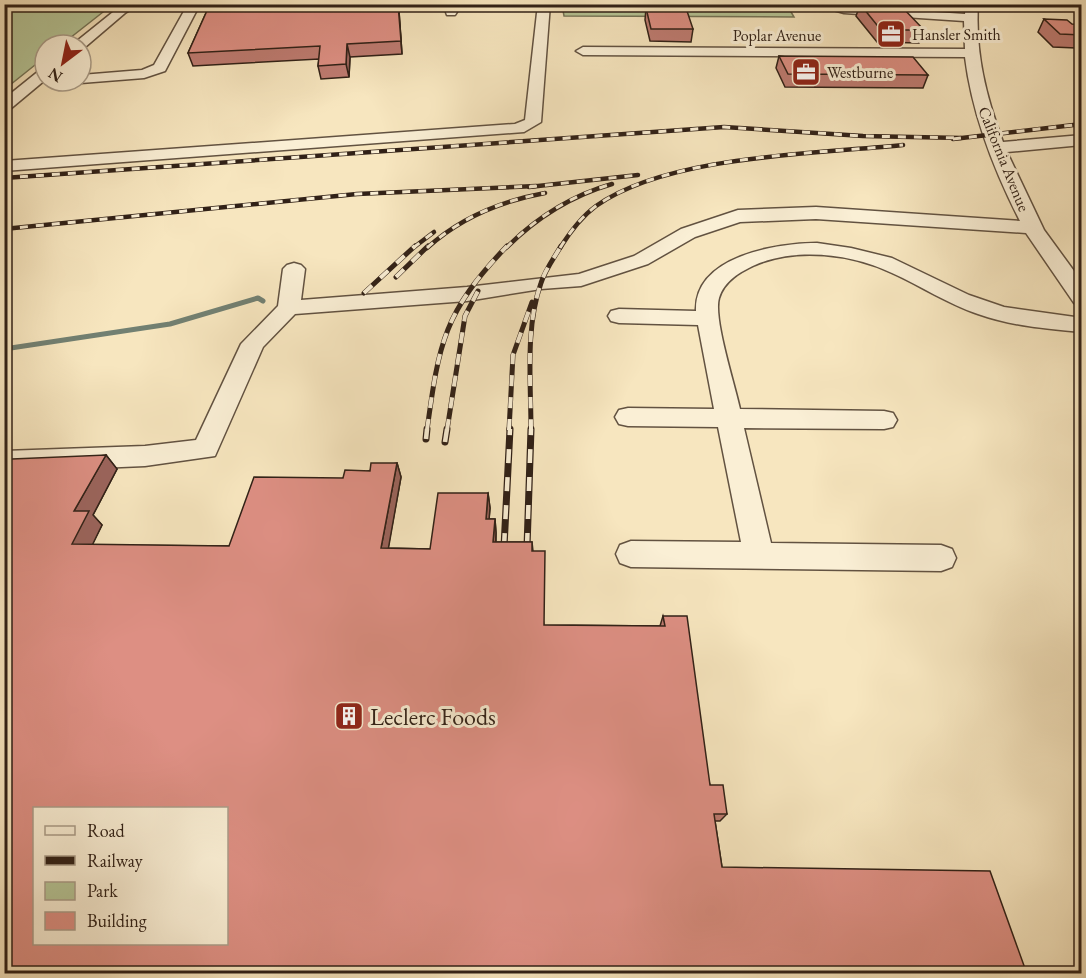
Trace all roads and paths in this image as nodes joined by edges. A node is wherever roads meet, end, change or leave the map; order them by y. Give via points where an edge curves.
1 (134, 4) edge
2 (194, 4) edge
3 (544, 4) edge
4 (818, 4) edge
5 (972, 4) edge
6 (971, 18) junction
7 (93, 33) edge
8 (583, 51) dead end
9 (971, 53) junction
10 (93, 78) edge
11 (33, 86) edge
12 (4, 107) edge
13 (1082, 140) edge
14 (998, 148) junction
15 (4, 166) edge
16 (1034, 228) junction
17 (294, 269) dead end
18 (1082, 298) edge
19 (290, 308) junction
20 (619, 316) dead end
21 (709, 318) junction
22 (1082, 326) edge
23 (628, 417) dead end
24 (729, 418) junction
25 (884, 420) dead end
26 (4, 462) edge
27 (631, 554) dead end
28 (759, 555) junction
29 (941, 558) dead end

1 - 7 street
2 - 10 street via 160,68 144,74
3 - 15 street via 533,122 518,129
4 - 6 street
5 - 6 street, California Avenue
6 - 9 street, California Avenue
8 - 9 street, Poplar Avenue
9 - 14 street, California Avenue via 980,99
11 - 12 street
13 - 14 street
14 - 16 street, California Avenue
16 - 18 street, California Avenue
16 - 19 street via 816,213 738,216 688,233 641,260 581,280
17 - 19 street
19 - 26 street via 253,344 205,449 145,456
20 - 21 street
21 - 22 street via 708,299 717,280 734,265 778,251 817,249 872,258 975,306 1035,321
21 - 24 street
23 - 24 street
24 - 25 street
24 - 28 street
27 - 28 street
28 - 29 street

